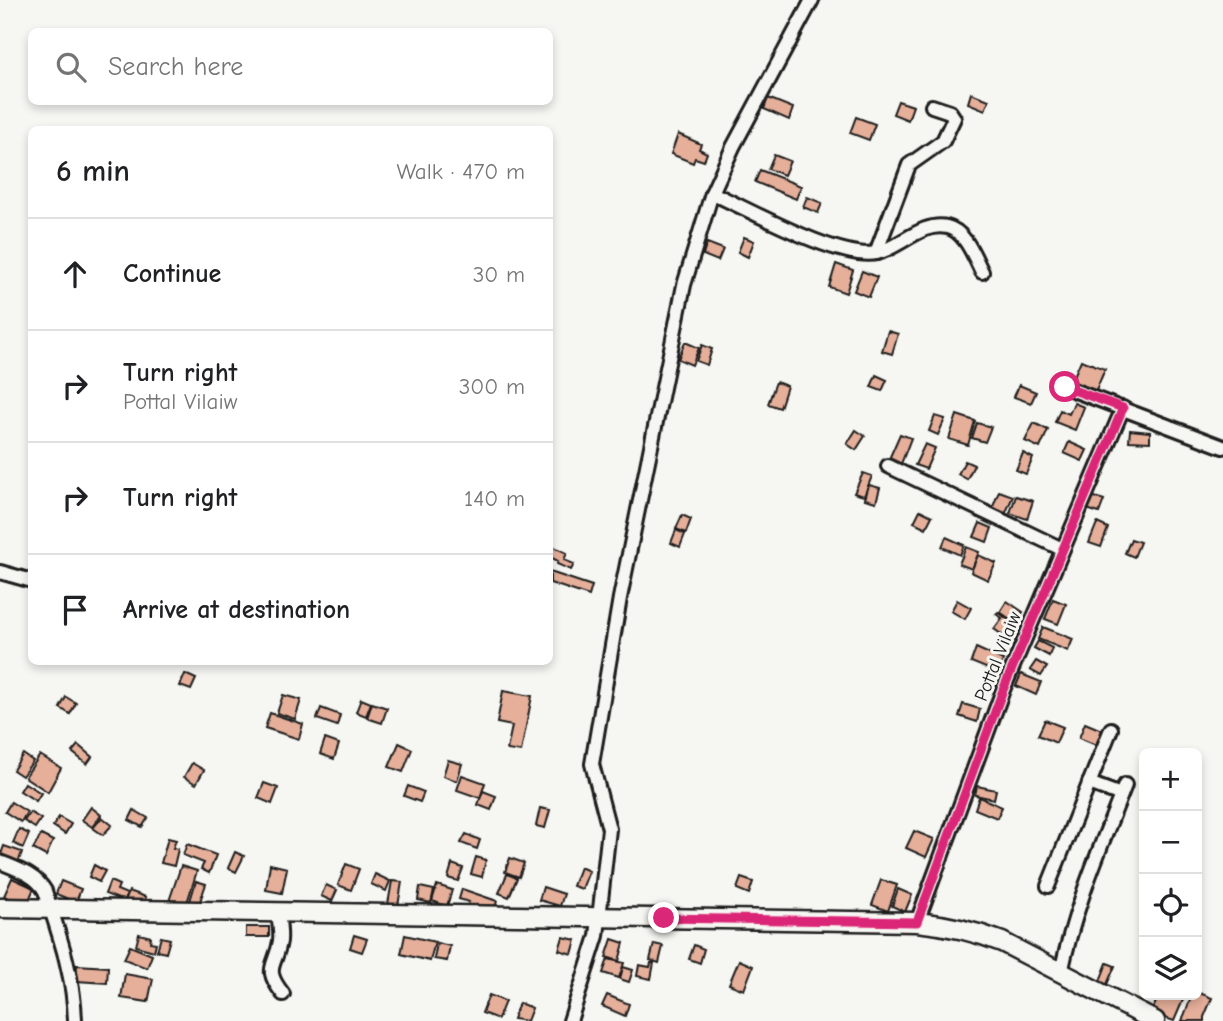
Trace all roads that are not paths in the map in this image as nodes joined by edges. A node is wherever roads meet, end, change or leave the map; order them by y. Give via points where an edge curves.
1 (812, 0) edge
2 (932, 106) dead end
3 (712, 193) junction
4 (876, 253) junction
5 (982, 272) dead end
6 (1065, 387) dead end
7 (1123, 408) junction
8 (1223, 447) edge
9 (888, 466) dead end
10 (1062, 549) junction
11 (0, 572) edge
12 (28, 580) edge
13 (1111, 729) dead end
14 (1089, 783) junction
15 (0, 862) edge
16 (1048, 886) dead end
17 (0, 908) edge
18 (53, 916) junction
19 (599, 917) junction
20 (279, 921) junction
21 (917, 922) junction
22 (1061, 973) junction
23 (282, 994) dead end
24 (75, 1021) edge
25 (570, 1021) edge
26 (1155, 1021) edge

1 - 3 street
2 - 4 street via 954,118 939,145 909,165
3 - 4 street via 821,242
3 - 19 street via 684,285 620,598 592,764 609,830
4 - 5 street via 926,230 949,227 966,242
6 - 7 street
7 - 8 street
7 - 10 street, Pottal Vilaiw
9 - 10 street
10 - 21 street, Pottal Vilaiw via 979,751
11 - 12 street
13 - 14 street
14 - 16 street
14 - 22 street via 1123,790 1080,898
15 - 18 street via 40,882
17 - 18 street
18 - 20 street
18 - 24 street via 75,999
19 - 20 street
19 - 21 street
19 - 25 street via 591,959
20 - 23 street via 280,942 270,970
21 - 22 street via 976,932
22 - 26 street

